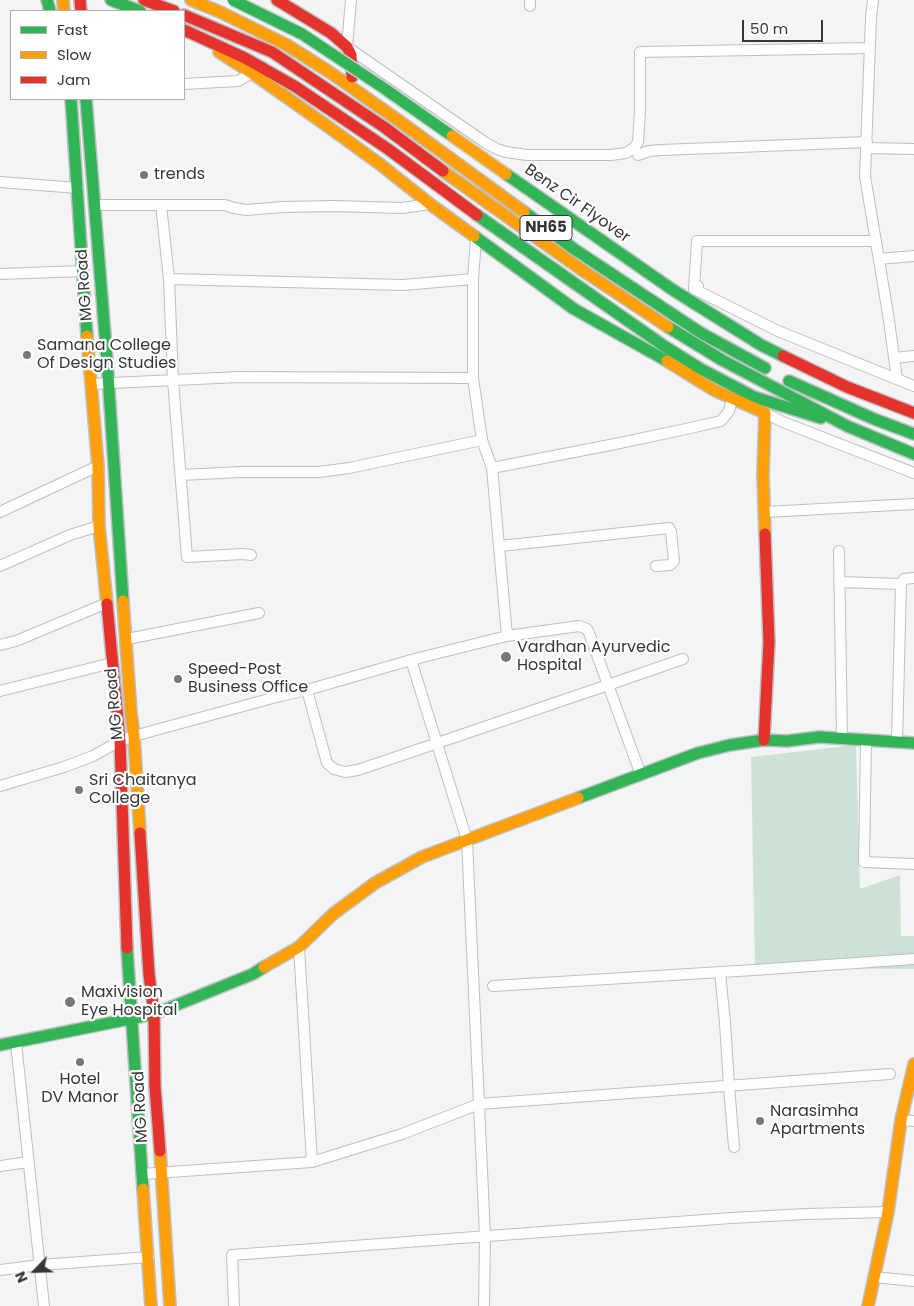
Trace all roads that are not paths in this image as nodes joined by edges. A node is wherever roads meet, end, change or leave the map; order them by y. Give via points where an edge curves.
1 (111, 0) edge
2 (144, 0) edge
3 (190, 0) edge
4 (233, 0) edge
5 (277, 0) edge
6 (351, 0) edge
7 (873, 0) edge
8 (137, 10) edge
9 (171, 10) edge
10 (185, 15) edge
11 (185, 30) edge
12 (185, 34) edge
13 (347, 47) junction
14 (870, 48) junction
15 (252, 73) junction
16 (185, 84) edge
17 (351, 88) junction
18 (86, 100) edge
19 (70, 101) edge
20 (866, 145) junction
21 (914, 149) edge
22 (638, 156) dead end
23 (0, 182) edge
24 (78, 188) junction
25 (162, 204) junction
26 (430, 204) junction
27 (95, 205) junction
28 (476, 238) junction
29 (876, 241) junction
30 (914, 256) edge
31 (879, 259) junction
32 (83, 271) junction
33 (0, 274) edge
34 (169, 279) junction
35 (474, 279) junction
36 (914, 356) edge
37 (894, 358) junction
38 (473, 378) junction
39 (897, 379) junction
40 (173, 380) junction
41 (90, 384) junction
42 (108, 384) junction
43 (914, 386) edge
44 (732, 399) junction
45 (765, 412) junction
46 (914, 413) edge
47 (847, 426) junction
48 (914, 434) edge
49 (482, 440) junction
50 (914, 454) edge
51 (98, 466) junction
52 (492, 468) junction
53 (914, 472) edge
54 (181, 475) junction
55 (116, 500) junction
56 (98, 502) junction
57 (914, 504) edge
58 (0, 512) edge
59 (765, 512) junction
60 (99, 526) junction
61 (500, 546) junction
62 (839, 551) dead end
63 (251, 555) dead end
64 (0, 566) edge
65 (656, 566) dead end
66 (914, 578) edge
67 (839, 582) junction
68 (901, 584) junction
69 (107, 602) junction
70 (260, 613) dead end
71 (507, 636) junction
72 (127, 639) junction
73 (0, 645) edge
74 (683, 659) dead end
75 (410, 660) junction
76 (112, 663) junction
77 (608, 686) junction
78 (307, 690) junction
79 (0, 691) edge
80 (134, 736) junction
81 (842, 738) junction
82 (764, 740) junction
83 (866, 740) junction
84 (120, 741) junction
85 (897, 742) junction
86 (436, 743) junction
87 (914, 743) edge
88 (641, 775) junction
89 (0, 786) edge
90 (467, 840) junction
91 (914, 864) edge
92 (299, 947) junction
93 (914, 958) edge
94 (720, 972) junction
95 (493, 986) dead end
96 (154, 1014) junction
97 (132, 1020) junction
98 (16, 1043) junction
99 (0, 1046) edge
100 (914, 1064) edge
101 (890, 1074) dead end
102 (729, 1086) junction
103 (479, 1104) junction
104 (901, 1120) junction
105 (914, 1122) edge
106 (734, 1147) dead end
107 (28, 1162) junction
108 (312, 1162) junction
109 (0, 1166) edge
110 (162, 1173) junction
111 (142, 1174) junction
112 (888, 1212) junction
113 (485, 1236) junction
114 (148, 1257) junction
115 (40, 1265) junction
116 (0, 1270) edge
117 (874, 1277) junction
118 (914, 1281) edge
119 (44, 1306) edge
120 (151, 1306) edge
121 (170, 1306) edge
122 (234, 1306) edge
123 (484, 1306) edge
124 (868, 1306) edge

1 - 8 main road
2 - 9 main road
3 - 17 main road, NH65 via 287,45
4 - 46 main road, Benz Cir Flyover, bridge via 302,34 674,290 761,345 847,388
5 - 13 main road via 331,33
6 - 13 street
7 - 14 street
10 - 47 main road, NH65 via 272,52 669,328
11 - 47 main road via 245,58 296,87 699,368 754,397
12 - 15 main road
13 - 14 street via 486,143 497,149 544,156 611,155 634,148 638,142 640,111 640,52
13 - 17 main road via 352,62
14 - 20 street
15 - 16 street via 238,81
15 - 26 main road
17 - 48 main road, NH65 via 574,249 701,333 778,376
18 - 27 main road, MG Road
19 - 24 main road, MG Road
20 - 21 street
20 - 22 street via 655,150
20 - 29 street via 866,176
23 - 24 street
24 - 32 main road, MG Road
25 - 26 street via 246,210 334,206 402,208
25 - 27 street
25 - 34 street
26 - 28 main road
27 - 42 main road, MG Road
28 - 35 street
28 - 44 main road via 574,309
29 - 31 street
29 - 39 street via 697,241 696,287 778,330
30 - 31 street
31 - 37 street
32 - 33 street
32 - 41 main road, MG Road
34 - 35 street via 404,285
34 - 40 street
35 - 38 street
36 - 37 street
37 - 39 street
38 - 40 street via 239,377
38 - 49 street
39 - 43 street
40 - 42 street
40 - 54 street
41 - 42 street
41 - 51 main road, MG Road
42 - 55 main road, MG Road
44 - 45 main road
44 - 52 street via 729,411 721,420
45 - 53 street via 792,426
45 - 59 main road
47 - 50 main road, NH65
49 - 52 street
49 - 54 street via 319,472
51 - 56 main road, MG Road
51 - 58 street
52 - 61 street
54 - 63 street via 187,557
55 - 56 main road
55 - 72 main road, MG Road
56 - 60 main road, MG Road
57 - 59 street
59 - 82 main road via 769,642
60 - 64 street via 70,535
60 - 69 main road, MG Road
61 - 65 street via 669,528 674,561
61 - 71 street
62 - 67 street
66 - 68 street via 904,579
67 - 68 street
67 - 81 street
68 - 85 street
69 - 73 street via 16,642
69 - 76 main road, MG Road
70 - 72 street
71 - 75 street
71 - 77 street via 583,627 590,633
72 - 80 main road, MG Road
74 - 77 street
75 - 78 street
75 - 86 street
76 - 79 street
76 - 84 main road, MG Road
77 - 86 street
77 - 88 street
78 - 80 street
78 - 86 street via 327,762 334,769 345,772 358,770
80 - 84 street
80 - 96 main road, MG Road
81 - 82 main road
81 - 83 main road
82 - 88 main road via 698,753
83 - 85 main road
83 - 91 street via 864,862
84 - 89 street via 93,756
84 - 97 main road, MG Road
85 - 87 main road
86 - 90 street
88 - 90 main road
90 - 92 main road via 422,857 375,883 333,914
90 - 103 street
92 - 96 main road via 253,974
92 - 108 street
93 - 94 street
94 - 95 street
94 - 102 street
96 - 97 main road
96 - 110 main road, MG Road via 155,1087
97 - 98 main road
97 - 111 main road, MG Road
98 - 99 main road
98 - 107 street
100 - 104 main road
101 - 102 street
102 - 103 street
102 - 106 street
103 - 108 street via 402,1134
103 - 113 street
104 - 105 street
104 - 112 main road
107 - 109 street
107 - 115 street
108 - 110 street
110 - 111 street
110 - 121 main road, MG Road
111 - 114 main road, MG Road
112 - 113 street via 731,1218
112 - 117 main road
113 - 122 street via 232,1255
113 - 123 street
114 - 115 street
114 - 120 main road, MG Road
115 - 116 street
115 - 119 street
117 - 118 street
117 - 124 main road

